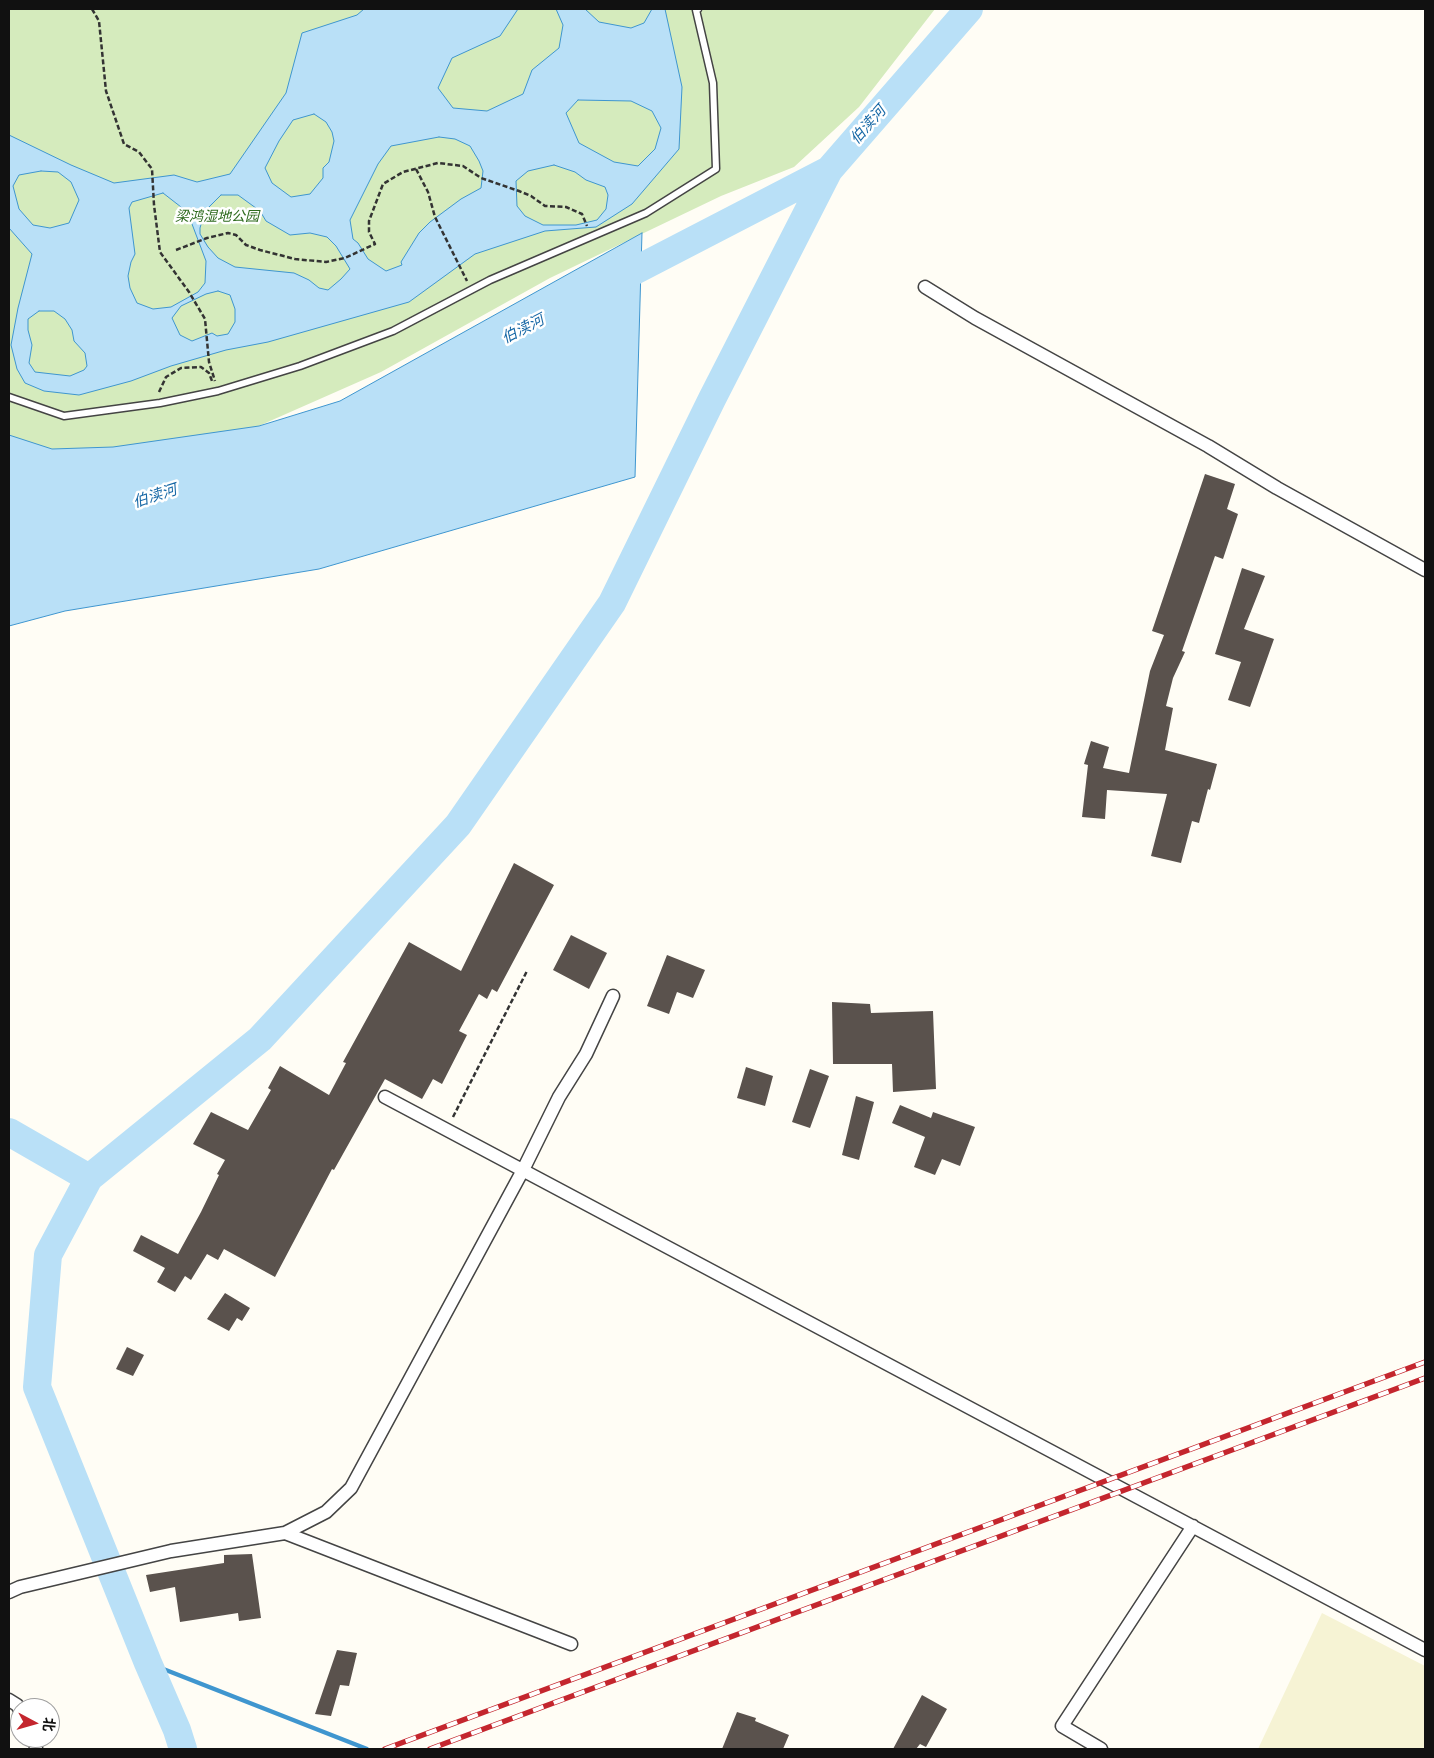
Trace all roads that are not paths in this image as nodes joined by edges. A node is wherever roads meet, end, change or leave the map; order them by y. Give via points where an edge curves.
1 (698, 9) edge
2 (925, 287) dead end
3 (9, 397) edge
4 (1425, 570) edge
5 (613, 996) dead end
6 (385, 1097) dead end
7 (523, 1170) junction
8 (1193, 1526) junction
9 (285, 1533) junction
10 (9, 1592) edge
11 (571, 1644) dead end
12 (1425, 1650) edge
13 (1101, 1749) edge

1 - 3 lane via 713,83 716,169 646,213 490,280 393,331 300,366 216,392 64,416
2 - 4 street
5 - 7 street via 586,1054 559,1097
6 - 7 street
7 - 8 street
7 - 9 street via 352,1488 326,1512
8 - 12 street
8 - 13 street via 1062,1726
9 - 10 street via 165,1552
9 - 11 street

